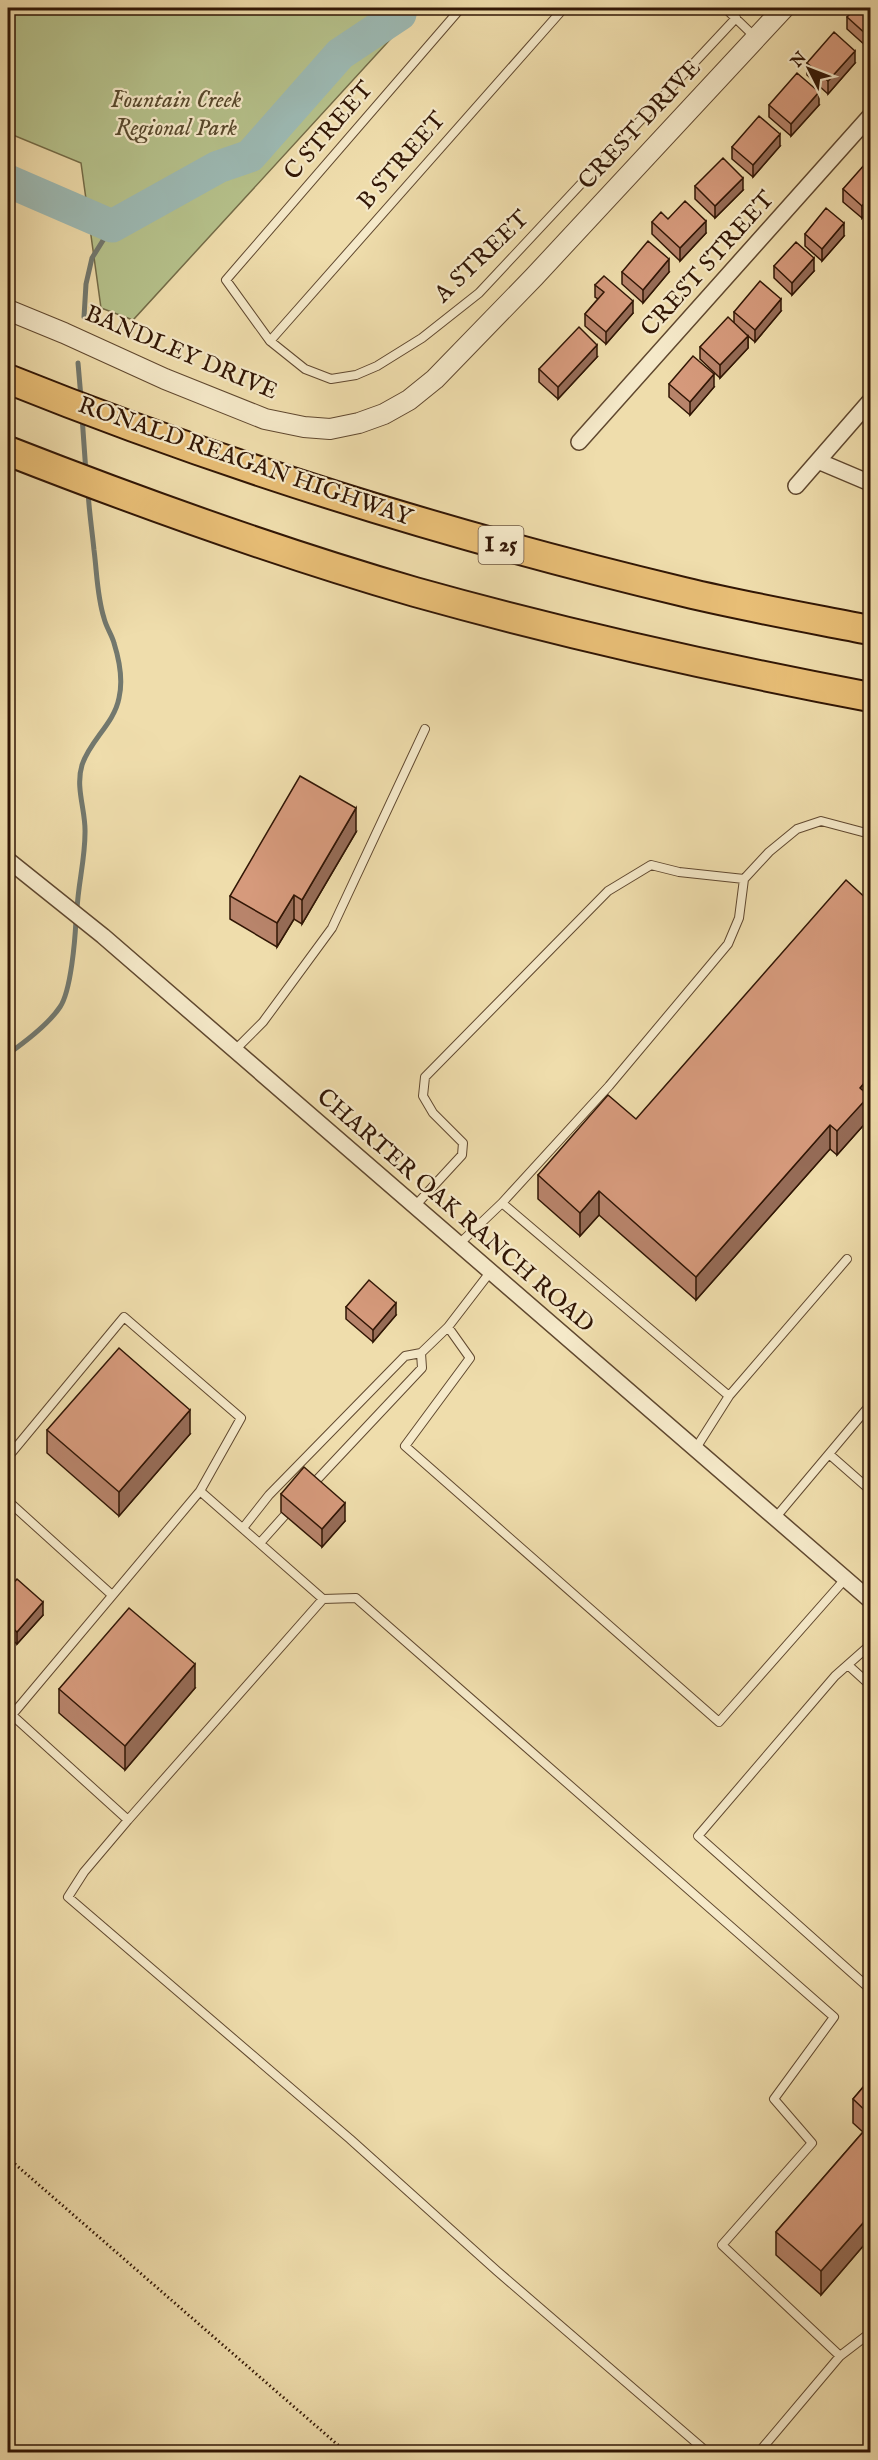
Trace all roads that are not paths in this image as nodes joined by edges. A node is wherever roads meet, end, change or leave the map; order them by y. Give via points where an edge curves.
1 (461, 8) edge
2 (564, 8) edge
3 (725, 8) edge
4 (784, 8) edge
5 (736, 18) junction
6 (756, 38) junction
7 (870, 116) edge
8 (534, 277) joint
9 (226, 280) joint
10 (8, 310) edge
11 (270, 340) junction
12 (8, 379) edge
13 (870, 401) edge
14 (579, 442) dead end
15 (8, 451) edge
16 (818, 461) junction
17 (870, 483) edge
18 (796, 486) dead end
19 (870, 630) edge
20 (870, 697) edge
21 (424, 729) dead end
22 (870, 834) edge
23 (8, 860) edge
24 (744, 879) junction
25 (235, 1050) junction
26 (502, 1203) junction
27 (415, 1206) junction
28 (459, 1244) junction
29 (847, 1259) dead end
30 (490, 1271) junction
31 (448, 1327) junction
32 (421, 1353) junction
33 (729, 1396) junction
34 (870, 1404) edge
35 (696, 1448) junction
36 (829, 1454) junction
37 (8, 1457) edge
38 (308, 1489) edge
39 (870, 1490) edge
40 (200, 1491) junction
41 (8, 1502) edge
42 (285, 1515) dead end
43 (776, 1517) junction
44 (243, 1527) junction
45 (260, 1543) junction
46 (846, 1578) junction
47 (112, 1595) junction
48 (323, 1599) junction
49 (870, 1600) edge
50 (870, 1645) edge
51 (848, 1665) junction
52 (870, 1684) edge
53 (10, 1717) edge
54 (128, 1820) junction
55 (870, 1989) edge
56 (870, 2333) edge
57 (840, 2356) junction
58 (707, 2452) edge
59 (759, 2452) edge

1 - 9 lane, C STREET
2 - 11 lane, B STREET
3 - 5 lane
4 - 6 street, CREST DRIVE
5 - 6 lane
5 - 11 lane, A STREET via 479,293 422,338 357,375 330,379 305,369
6 - 8 street, CREST DRIVE
7 - 14 street, CREST STREET
8 - 10 street, BANDLEY DRIVE via 435,380 409,400 384,414 330,429 266,418 225,404
9 - 11 lane, A STREET
12 - 19 highway, RONALD REAGAN HIGHWAY / I 25 via 297,485 515,549 686,592
13 - 16 street
15 - 20 highway via 285,552 415,591 731,671
16 - 17 street
16 - 18 street
21 - 25 lane via 332,928 263,1022
22 - 24 lane via 821,821 797,829
23 - 25 street, CHARTER OAK RANCH ROAD
24 - 26 lane via 739,918 728,944 609,1086
24 - 27 lane via 651,865 608,891 425,1077 423,1096 433,1113 463,1143 462,1155
25 - 27 street, CHARTER OAK RANCH ROAD
26 - 28 lane
26 - 33 lane
27 - 28 street, CHARTER OAK RANCH ROAD
28 - 30 street, CHARTER OAK RANCH ROAD
29 - 33 lane
30 - 31 lane
30 - 35 street, CHARTER OAK RANCH ROAD
31 - 32 lane
31 - 46 lane via 470,1358 405,1446 719,1722
32 - 38 lane via 422,1368
32 - 44 lane via 405,1356 269,1495
33 - 35 lane
34 - 36 lane
35 - 43 street, CHARTER OAK RANCH ROAD
36 - 39 lane
36 - 43 lane
37 - 40 lane via 124,1317 241,1418
40 - 44 lane
40 - 47 lane
41 - 47 lane
42 - 45 lane
43 - 46 street, CHARTER OAK RANCH ROAD
44 - 45 lane
45 - 48 lane
46 - 49 street, CHARTER OAK RANCH ROAD
47 - 53 lane
48 - 54 lane
48 - 57 lane via 356,1598 834,2017 774,2099 812,2143 722,2245
50 - 51 lane
51 - 52 lane
51 - 55 lane via 698,1836
53 - 54 lane
54 - 58 lane via 84,1872 68,1898
56 - 57 lane
57 - 59 lane

